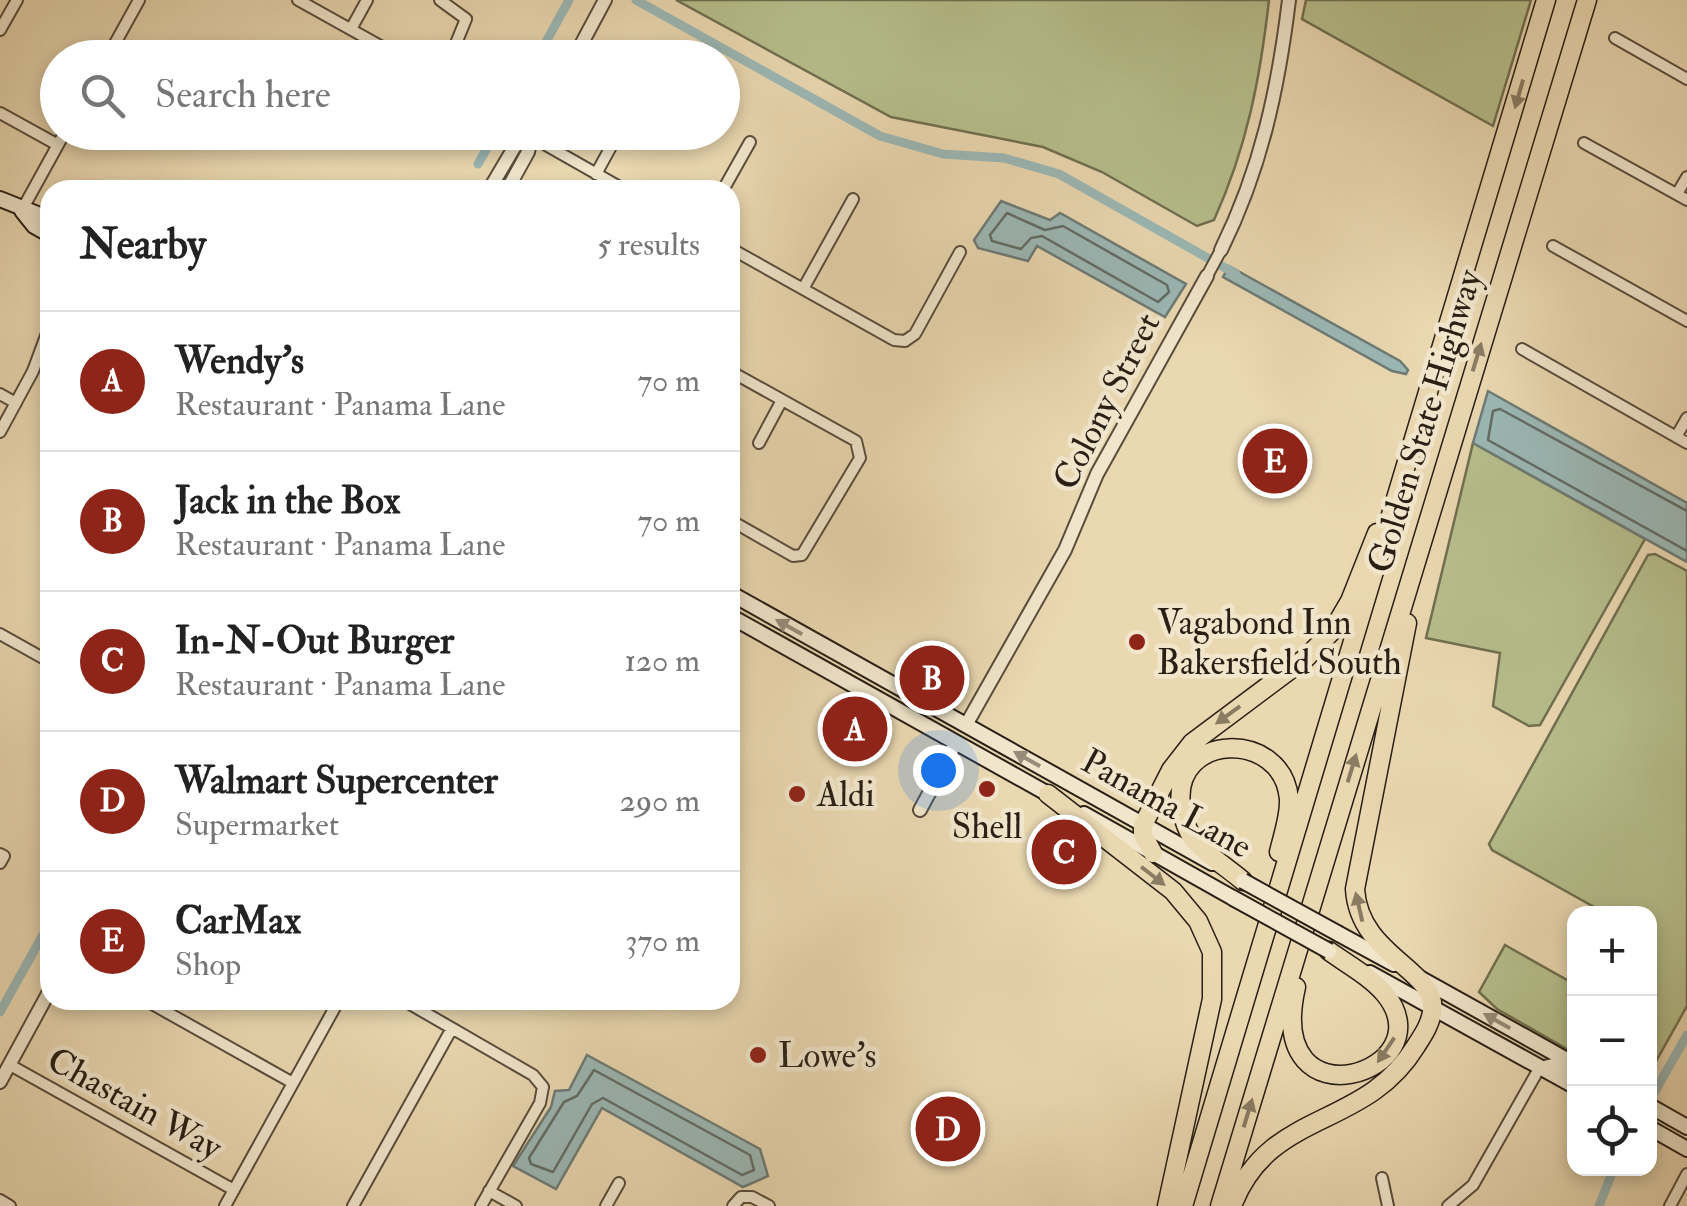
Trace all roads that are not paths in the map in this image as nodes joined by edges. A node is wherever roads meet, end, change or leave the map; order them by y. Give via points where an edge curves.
1 (16, 0) edge
2 (138, 0) edge
3 (298, 0) edge
4 (367, 0) edge
5 (440, 0) edge
6 (605, 0) edge
7 (1289, 0) edge
8 (1546, 0) edge
9 (1587, 0) edge
10 (350, 29) junction
11 (0, 30) edge
12 (1616, 38) dead end
13 (117, 40) edge
14 (370, 40) edge
15 (457, 40) edge
16 (584, 40) edge
17 (1687, 79) edge
18 (0, 113) edge
19 (40, 135) edge
20 (750, 142) dead end
21 (1584, 143) dead end
22 (55, 150) edge
23 (513, 150) edge
24 (528, 150) edge
25 (558, 150) edge
26 (609, 150) edge
27 (596, 174) junction
28 (1687, 176) edge
29 (495, 180) edge
30 (513, 180) edge
31 (607, 180) edge
32 (728, 180) edge
33 (1682, 197) edge
34 (0, 199) edge
35 (853, 199) dead end
36 (22, 211) junction
37 (40, 216) edge
38 (40, 229) edge
39 (1553, 246) dead end
40 (1221, 250) joint
41 (960, 252) dead end
42 (740, 254) edge
43 (1207, 276) joint
44 (803, 289) junction
45 (1687, 321) edge
46 (40, 347) edge
47 (1522, 350) dead end
48 (740, 377) edge
49 (0, 394) edge
50 (782, 400) junction
51 (16, 403) junction
52 (1426, 407) junction
53 (1687, 418) edge
54 (1458, 420) junction
55 (0, 432) edge
56 (1682, 440) edge
57 (758, 443) dead end
58 (740, 526) edge
59 (740, 600) edge
60 (740, 622) edge
61 (0, 634) edge
62 (40, 656) edge
63 (818, 666) junction
64 (895, 686) junction
65 (966, 725) junction
66 (956, 743) junction
67 (1048, 794) junction
68 (920, 810) dead end
69 (1334, 824) junction
70 (1142, 825) junction
71 (1153, 854) junction
72 (1243, 880) junction
73 (1329, 951) junction
74 (1420, 978) junction
75 (1433, 1007) junction
76 (40, 1009) edge
77 (162, 1010) edge
78 (334, 1010) edge
79 (418, 1010) edge
80 (1241, 1014) junction
81 (451, 1030) junction
82 (1567, 1060) edge
83 (10, 1065) junction
84 (1540, 1067) junction
85 (1567, 1071) edge
86 (0, 1082) edge
87 (1567, 1082) edge
88 (294, 1083) junction
89 (1657, 1111) edge
90 (1687, 1127) edge
91 (1657, 1132) edge
92 (1687, 1149) edge
93 (1687, 1174) edge
94 (1382, 1178) dead end
95 (619, 1183) dead end
96 (234, 1190) junction
97 (490, 1192) junction
98 (0, 1200) edge
99 (737, 1202) edge
100 (1454, 1204) edge
101 (10, 1206) edge
102 (225, 1206) edge
103 (353, 1206) edge
104 (481, 1206) edge
105 (516, 1206) edge
106 (606, 1206) edge
107 (769, 1206) edge
108 (1167, 1206) edge
109 (1183, 1206) edge
110 (1220, 1206) edge
111 (1232, 1206) edge
112 (1388, 1206) edge
113 (1670, 1206) edge

1 - 11 street
2 - 13 street
3 - 10 street
4 - 10 street
5 - 15 street via 466,19
6 - 16 street
7 - 40 street, Colony Street via 1270,125
8 -> 52 highway, Golden State Highway
54 -> 9 highway, Golden State Highway
10 - 14 street
12 - 17 street
18 - 19 street
20 - 32 street
21 - 33 street
22 - 36 street
23 - 29 street
24 - 30 street
25 - 27 street
26 - 27 street
27 - 31 street
28 - 33 street
34 - 36 main road
35 - 44 street
36 - 37 main road
36 - 38 main road
39 - 45 street
40 - 43 street, Colony Street
41 - 44 street via 905,342
42 - 44 street
43 - 65 street, Colony Street via 1105,458 1066,550
46 - 51 street
47 - 56 street
48 - 50 street
49 - 51 street
50 - 57 street
50 - 58 street via 856,441 860,458 802,555
51 - 55 street
52 -> 70 highway via 1333,630 1192,743
52 - 80 highway, Golden State Highway
53 - 56 street
69 -> 54 highway, Golden State Highway
74 -> 54 highway via 1372,939 1355,889 1394,679
64 -> 59 main road, Panama Lane
60 - 63 main road, Panama Lane
61 - 62 street
63 - 64 main road via 830,660 870,682
63 - 66 main road, Panama Lane
64 - 65 main road, Panama Lane
65 - 66 street, Colony Street
70 -> 65 main road, Panama Lane
66 - 67 main road, Panama Lane
66 - 68 street, Colony Street
67 - 71 main road, Panama Lane
67 -> 108 highway via 1173,892 1198,921 1212,952 1212,999
73 -> 69 highway via 1384,992 1396,1015 1394,1041 1363,1074 1338,1076 1318,1068 1302,1054 1291,1025
110 -> 69 highway, Golden State Highway
70 - 71 highway
70 - 72 main road, Panama Lane
71 - 73 main road, Panama Lane, bridge
72 - 74 main road, Panama Lane, bridge
72 - 80 highway via 1195,841 1183,816 1185,777 1203,754 1224,747 1254,751 1272,762 1289,800
73 - 75 main road, Panama Lane
74 - 75 highway
82 -> 74 main road, Panama Lane
75 - 84 main road, Panama Lane
75 - 111 highway via 1428,1026 1388,1084 1276,1144
76 - 83 street
77 - 88 street
78 - 88 street
79 - 81 street
80 - 109 highway, Golden State Highway
81 - 97 street via 543,1087
81 - 103 street
83 - 86 street
83 - 96 street, Chastain Way
84 - 85 street
84 - 87 main road, Panama Lane
84 - 100 street via 1480,1175
88 - 96 street
89 - 90 main road
91 - 92 main road
93 - 113 street
94 - 112 street
95 - 106 street
96 - 102 street
97 - 104 street
97 - 105 street
98 - 101 street
99 - 107 street via 752,1197

